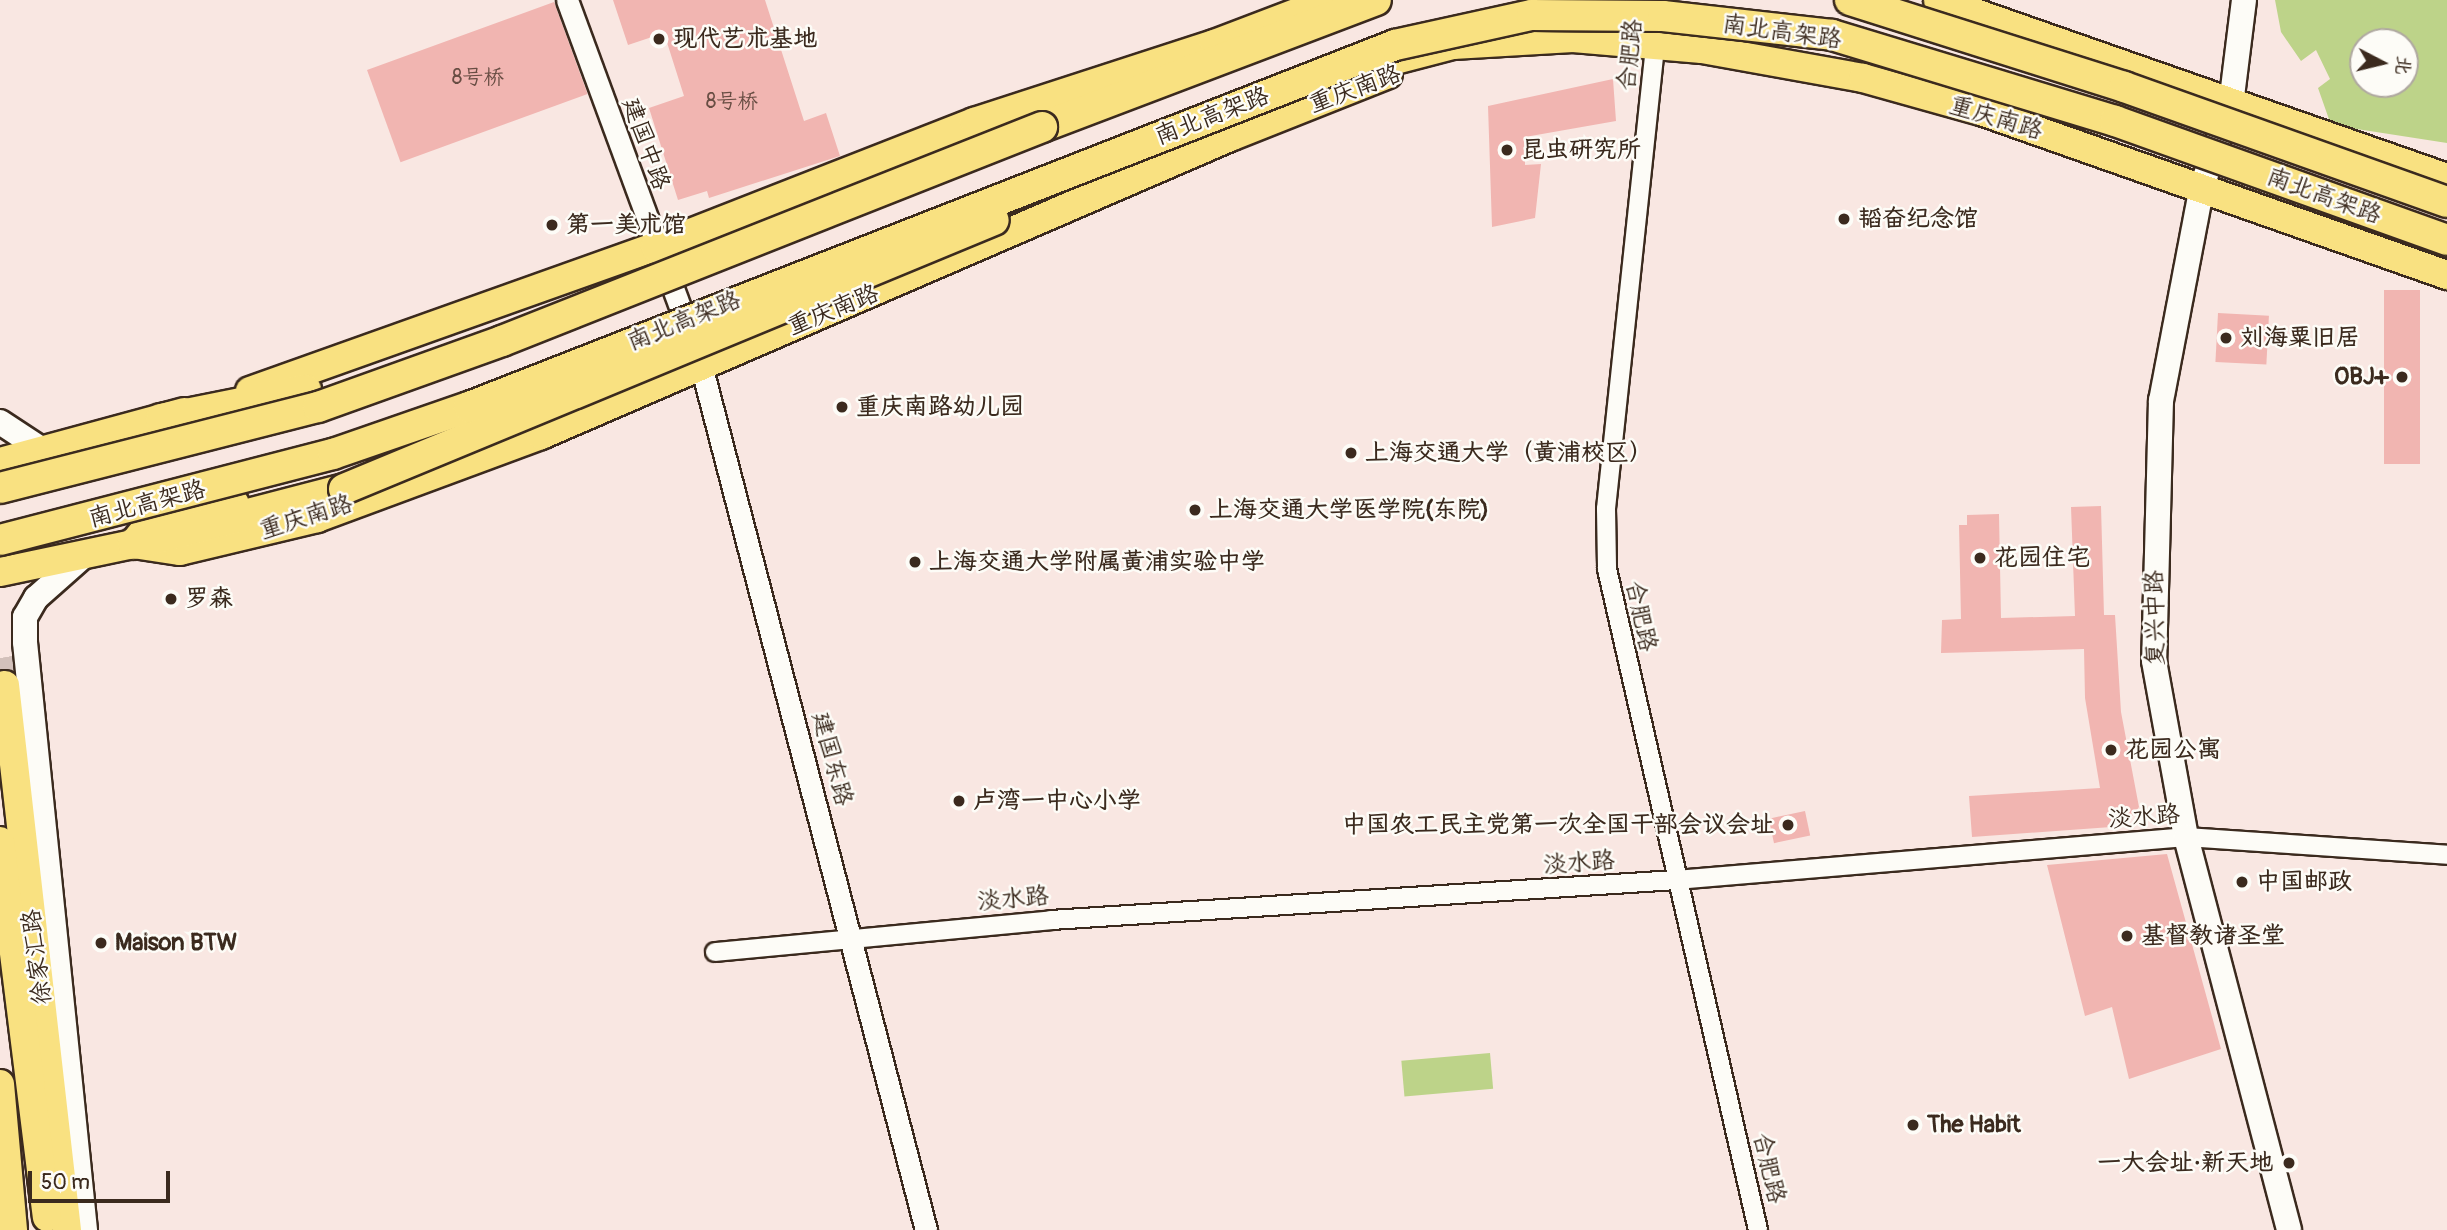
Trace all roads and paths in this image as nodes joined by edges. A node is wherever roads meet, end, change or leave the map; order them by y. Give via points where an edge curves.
1 (567, 0) edge
2 (1329, 0) edge
3 (1376, 0) edge
4 (1660, 0) edge
5 (1850, 0) edge
6 (1938, 0) edge
7 (2244, 0) edge
8 (1527, 40) junction
9 (1655, 45) junction
10 (2231, 104) junction
11 (1042, 127) junction
12 (1163, 134) junction
13 (2447, 178) edge
14 (2202, 186) junction
15 (2447, 202) edge
16 (2447, 240) edge
17 (659, 259) junction
18 (2447, 275) edge
19 (677, 305) joint
20 (690, 337) junction
21 (701, 365) junction
22 (161, 419) junction
23 (0, 422) edge
24 (47, 453) junction
25 (0, 462) edge
26 (0, 488) edge
27 (0, 520) edge
28 (0, 540) edge
29 (133, 544) junction
30 (88, 552) junction
31 (0, 572) edge
32 (0, 587) edge
33 (5, 685) dead end
34 (2186, 837) junction
35 (0, 841) edge
36 (2447, 855) edge
37 (1676, 880) junction
38 (851, 940) junction
39 (715, 952) dead end
40 (0, 1084) edge
41 (0, 1219) edge
42 (3, 1230) edge
43 (13, 1230) edge
44 (48, 1230) edge
45 (67, 1230) edge
46 (85, 1230) edge
47 (926, 1230) edge
48 (1758, 1230) edge
49 (2289, 1230) edge

1 - 17 street, 建国中路
2 - 17 main road via 1214,44 1149,76
3 - 11 highway, 南北高架路
4 - 9 street, 合肥路
5 - 15 highway, 南北高架路, bridge via 2124,87
6 - 10 main road
7 - 10 main road, 复兴中路
8 - 9 main road, 重庆南路
8 - 20 main road, 重庆南路 via 1453,45 1333,77 1167,136
8 - 21 main road, 重庆南路 via 1381,77
9 - 14 main road, 重庆南路 via 1863,78 1983,112
9 - 37 street, 合肥路 via 1605,538 1611,602
10 - 13 main road
10 - 14 main road, 复兴中路
11 - 22 highway, bridge via 925,155 471,333 306,390
11 - 26 highway, 南北高架路, bridge via 502,341 318,407
12 - 16 highway, 南北高架路, bridge via 1395,45 1532,15 1663,16 1832,35 2115,121
12 - 28 highway, 南北高架路, bridge via 444,416 333,454
12 - 29 highway, bridge via 1013,212 344,489
14 - 18 main road, 重庆南路
14 - 34 main road, 复兴中路 via 2161,400 2155,460 2154,661
17 - 19 street, 建国中路
17 - 22 main road
19 - 20 street, 建国东路
20 - 21 street, 建国东路
20 - 29 main road, 重庆南路 via 337,476 149,524
21 - 29 main road, 重庆南路 via 541,435 317,519 180,551
21 - 38 street, 建国东路
22 - 24 main road
23 - 24 main road
24 - 25 main road
27 - 30 main road
29 - 30 main road, 重庆南路
30 - 31 main road, 重庆南路
30 - 32 main road
30 - 46 main road via 36,598 25,617
33 - 45 main road, 徐家汇路
34 - 36 street, 淡水路
34 - 37 street, 淡水路
34 - 49 main road, 复兴中路
35 - 44 main road, 徐家汇路
37 - 38 street, 淡水路 via 1051,920
37 - 48 street, 合肥路
38 - 39 street, 淡水路
38 - 47 street, 建国东路
40 - 43 main road
41 - 42 main road

